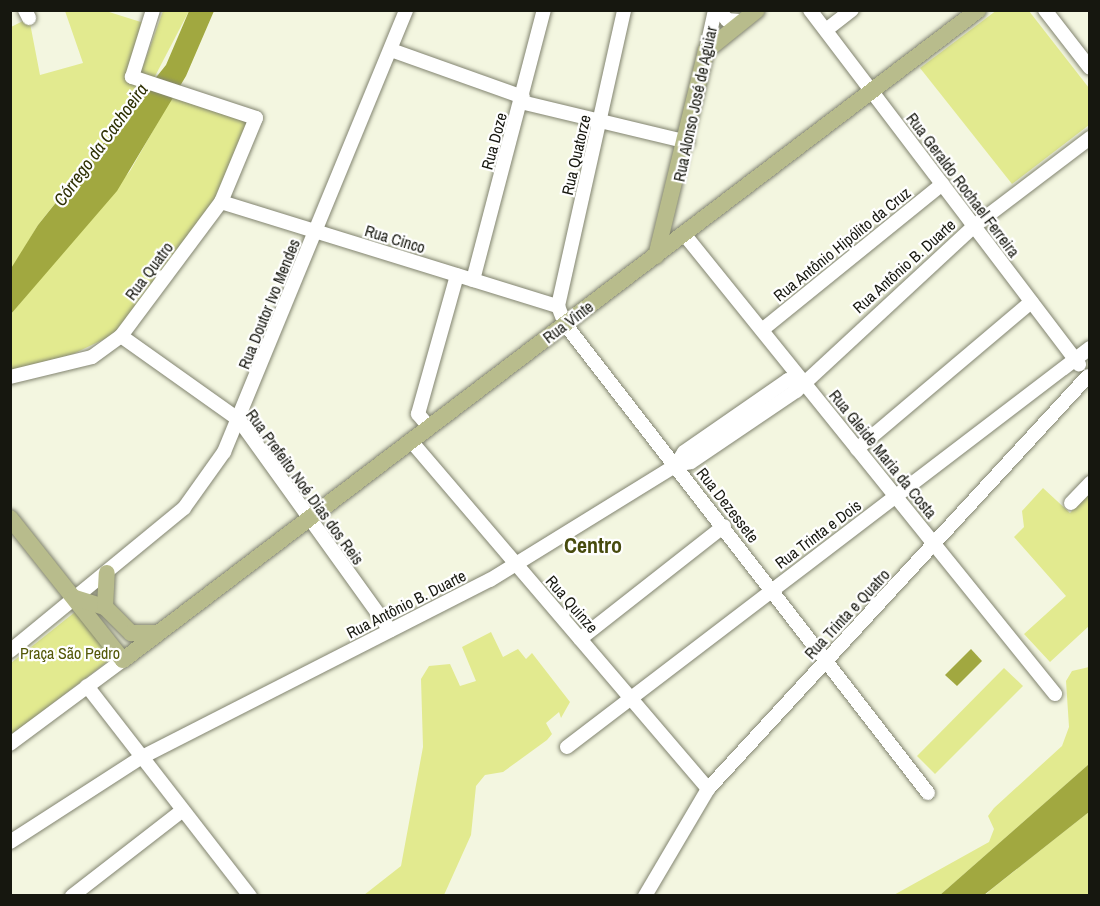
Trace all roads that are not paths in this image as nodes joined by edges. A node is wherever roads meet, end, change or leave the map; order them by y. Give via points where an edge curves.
1 (153, 10) edge
2 (406, 10) edge
3 (544, 10) edge
4 (624, 10) edge
5 (717, 10) edge
6 (757, 10) edge
7 (810, 10) edge
8 (852, 10) edge
9 (978, 10) edge
10 (1045, 10) edge
11 (743, 21) junction
12 (826, 30) junction
13 (391, 50) junction
14 (706, 51) junction
15 (1089, 68) edge
16 (872, 91) junction
17 (522, 99) junction
18 (601, 123) junction
19 (1089, 138) edge
20 (687, 142) junction
21 (942, 184) junction
22 (675, 197) junction
23 (221, 202) junction
24 (974, 226) junction
25 (317, 232) junction
26 (684, 234) junction
27 (656, 256) junction
28 (457, 275) junction
29 (473, 280) junction
30 (1031, 302) junction
31 (558, 306) junction
32 (565, 324) junction
33 (762, 330) junction
34 (121, 336) junction
35 (1089, 348) edge
36 (1075, 359) junction
37 (10, 377) edge
38 (1089, 377) edge
39 (802, 380) junction
40 (239, 420) junction
41 (429, 427) junction
42 (411, 441) junction
43 (857, 448) junction
44 (676, 465) junction
45 (1089, 483) edge
46 (896, 496) junction
47 (1071, 503) dead end
48 (10, 518) edge
49 (309, 518) junction
50 (724, 526) junction
51 (934, 543) junction
52 (516, 565) junction
53 (107, 573) junction
54 (773, 590) junction
55 (75, 598) junction
56 (114, 618) junction
57 (99, 629) junction
58 (390, 630) junction
59 (158, 633) junction
60 (580, 639) junction
61 (10, 651) edge
62 (123, 660) junction
63 (827, 660) junction
64 (87, 686) junction
65 (1055, 694) dead end
66 (630, 698) junction
67 (10, 744) edge
68 (567, 747) dead end
69 (142, 756) junction
70 (708, 789) junction
71 (928, 793) dead end
72 (183, 810) junction
73 (10, 842) edge
74 (648, 893) edge
75 (72, 896) edge
76 (250, 896) edge

1 - 23 street, Rua Quatro via 132,77 256,118
2 - 13 street, Rua Doutor Ivo Mendes
3 - 17 street, Rua Doze
4 - 18 street, Rua Quatorze
5 - 11 street, Rua Alonso José de Aguiar via 727,20
5 - 14 street, Rua Alonso José de Aguiar
6 - 11 main road
7 - 12 street, Rua Geraldo Rochael Ferreira
8 - 12 street
9 - 16 main road, Rua Vinte
10 - 15 street
11 - 14 main road
12 - 16 street, Rua Geraldo Rochael Ferreira
13 - 17 street
13 - 25 street, Rua Doutor Ivo Mendes
14 - 20 main road, Rua Alonso José de Aguiar
16 - 21 street, Rua Geraldo Rochael Ferreira
16 - 26 main road, Rua Vinte
17 - 18 street
17 - 29 street, Rua Doze
18 - 20 street
18 - 31 street, Rua Quatorze
19 - 24 street, Rua Antônio B. Duarte
20 - 22 main road, Rua Alonso José de Aguiar
21 - 24 street, Rua Geraldo Rochael Ferreira
21 - 33 street, Rua Antônio Hipólito da Cruz
22 - 26 main road
22 - 27 main road, Rua Alonso José de Aguiar
23 - 25 street, Rua Cinco
23 - 34 street, Rua Quatro
24 - 30 street, Rua Geraldo Rochael Ferreira
24 - 39 street, Rua Antônio B. Duarte
25 - 28 street, Rua Cinco
25 - 40 street, Rua Doutor Ivo Mendes
26 - 27 main road, Rua Vinte
26 - 33 street, Rua Gleide Maria da Costa
27 - 32 main road, Rua Vinte
28 - 29 street, Rua Cinco
28 - 41 street via 418,414
29 - 31 street, Rua Cinco
30 - 36 street, Rua Geraldo Rochael Ferreira
30 - 43 street
31 - 32 street, Rua Dezessete
32 - 41 main road, Rua Vinte
32 - 44 street, Rua Dezessete
33 - 39 street, Rua Gleide Maria da Costa
34 - 37 street, Rua Quatro via 92,357
34 - 40 street, Rua Prefeito Noé Dias dos Reis
35 - 36 street, Rua Trinta e Dois
36 - 38 street, Rua Geraldo Rochael Ferreira
36 - 46 street, Rua Trinta e Dois
38 - 51 street, Rua Trinta e Quatro
39 - 43 street, Rua Gleide Maria da Costa
39 - 44 street, Rua Antônio B. Duarte via 788,380 684,452
40 - 49 street, Rua Prefeito Noé Dias dos Reis
40 - 53 street, Rua Doutor Ivo Mendes via 224,452 184,508
41 - 42 main road, Rua Vinte
42 - 49 main road, Rua Vinte
42 - 52 street, Rua Quinze
43 - 46 street, Rua Gleide Maria da Costa
44 - 50 street, Rua Dezessete
44 - 52 street, Rua Antônio B. Duarte
45 - 47 street
46 - 51 street, Rua Gleide Maria da Costa
46 - 54 street, Rua Trinta e Dois
48 - 55 main road
49 - 58 street, Rua Prefeito Noé Dias dos Reis
49 - 59 main road, Rua Vinte
50 - 54 street, Rua Dezessete
50 - 60 street
51 - 63 street, Rua Trinta e Quatro
51 - 65 street, Rua Gleide Maria da Costa
52 - 58 street, Rua Antônio B. Duarte
52 - 60 street, Rua Quinze
53 - 55 street, Rua Doutor Ivo Mendes
53 - 56 main road
54 - 63 street, Rua Dezessete
54 - 66 street, Rua Trinta e Dois
55 - 56 main road
55 - 57 main road
55 - 61 street
56 - 57 main road
56 - 59 main road via 140,635
56 - 62 main road
57 - 62 main road
58 - 69 street, Rua Antônio B. Duarte
59 - 62 main road, Rua Vinte
60 - 66 street, Rua Quinze
62 - 64 street
63 - 70 street, Rua Trinta e Quatro
63 - 71 street, Rua Dezessete
64 - 67 street
64 - 69 street
66 - 68 street, Rua Trinta e Dois
66 - 70 street, Rua Quinze
69 - 72 street
69 - 73 street, Rua Antônio B. Duarte
70 - 74 street, Rua Trinta e Quatro
72 - 75 street
72 - 76 street

